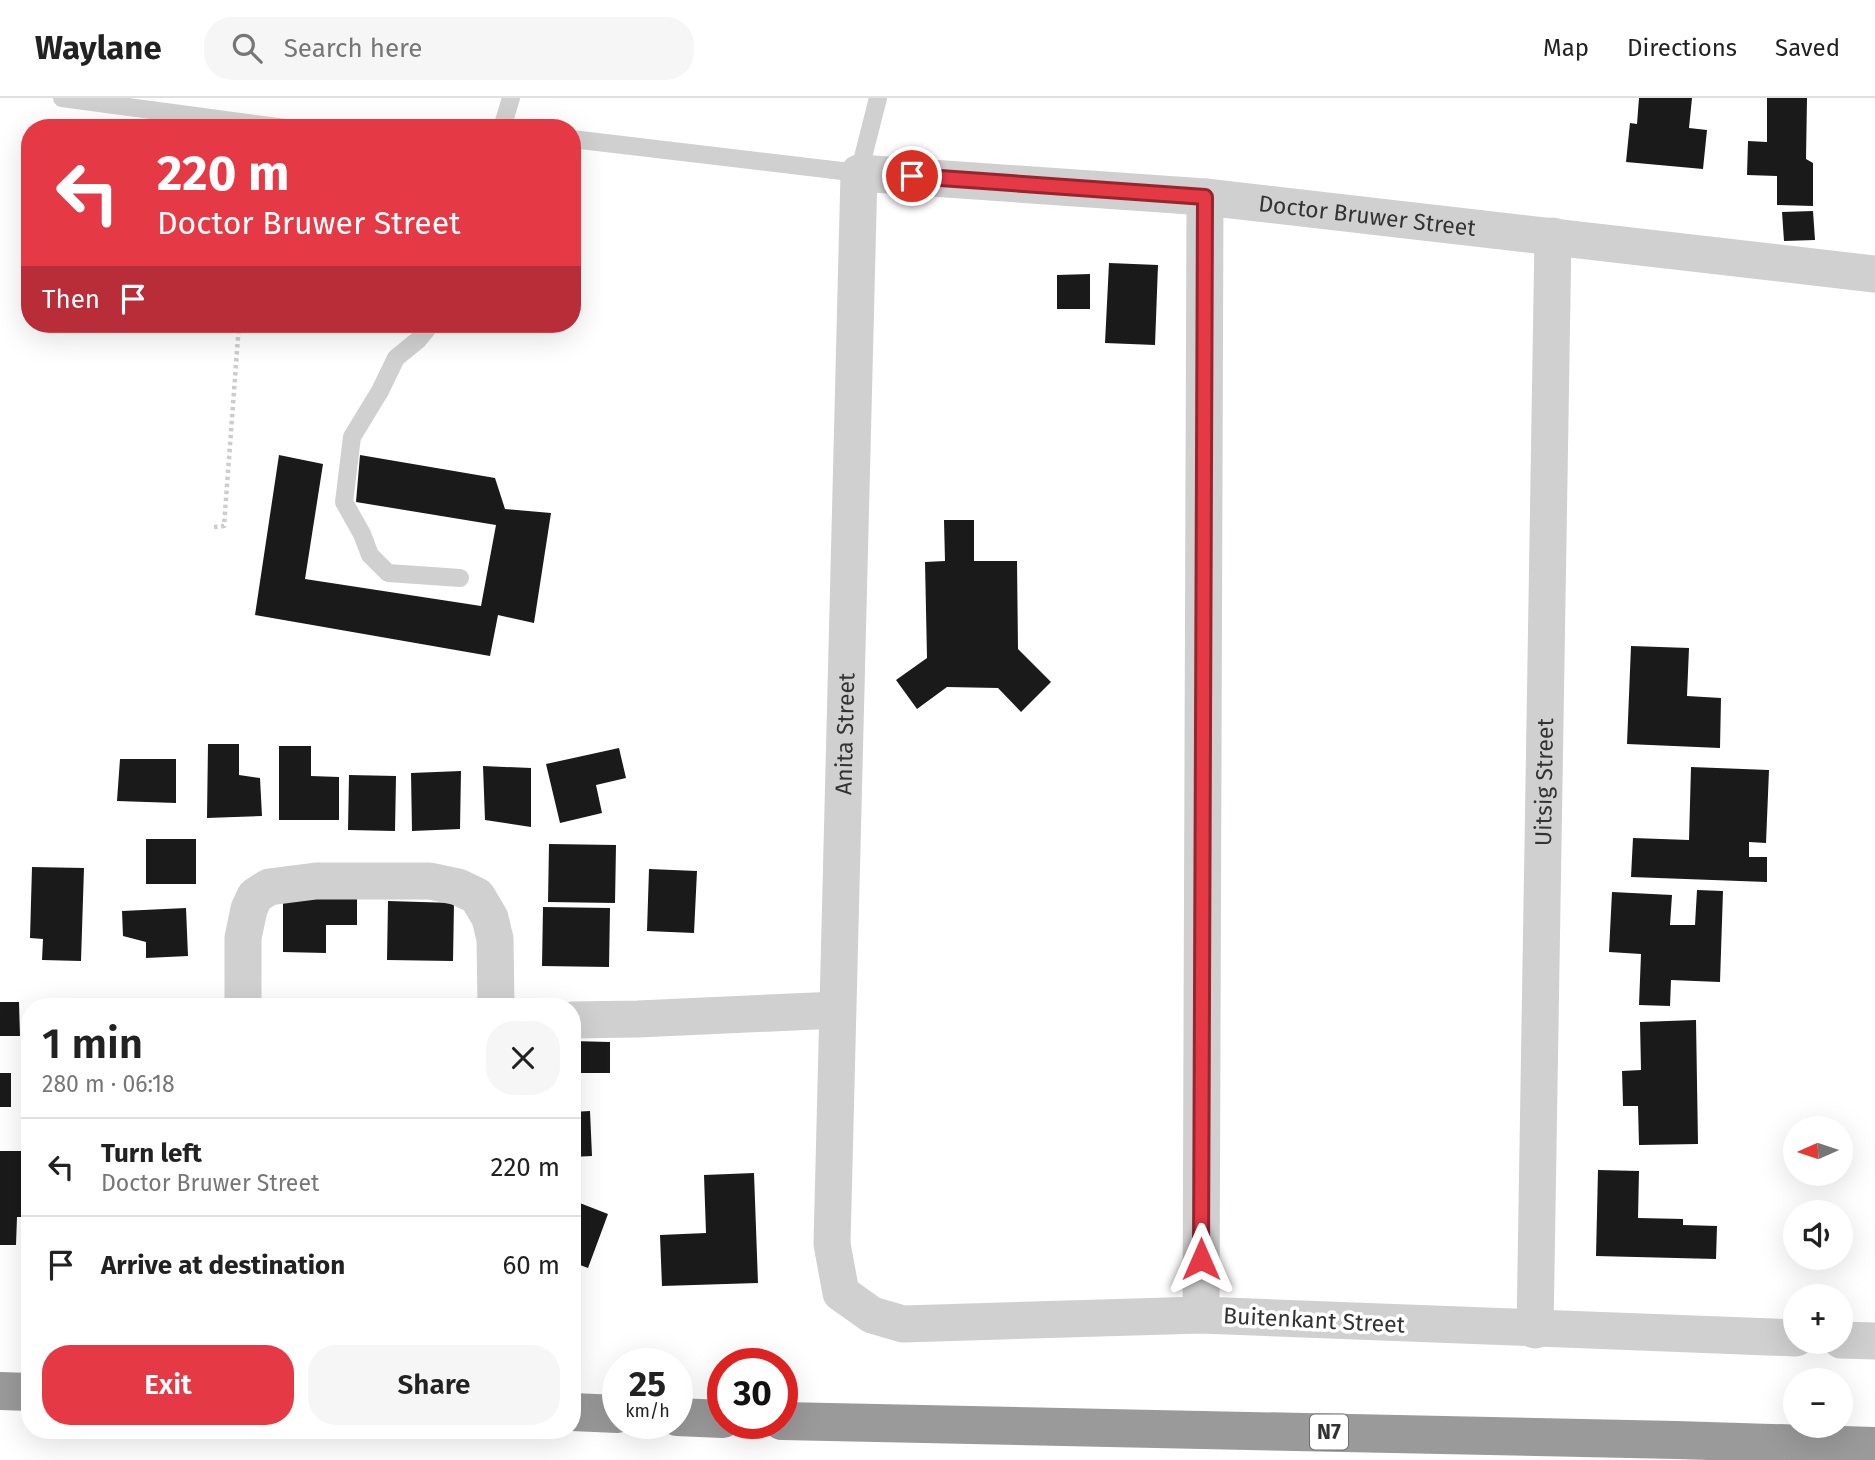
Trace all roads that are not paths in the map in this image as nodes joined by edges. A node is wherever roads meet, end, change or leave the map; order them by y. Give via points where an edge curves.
1 (62, 98) edge
2 (512, 98) edge
3 (878, 98) edge
4 (218, 119) edge
5 (505, 119) edge
6 (581, 140) edge
7 (859, 173) junction
8 (1205, 197) junction
9 (1553, 236) junction
10 (1875, 274) edge
11 (424, 333) edge
12 (460, 578) dead end
13 (243, 998) edge
14 (496, 998) edge
15 (837, 1010) junction
16 (581, 1020) edge
17 (841, 1293) joint
18 (1201, 1315) junction
19 (1535, 1330) junction
20 (1783, 1338) edge
21 (1853, 1340) edge
22 (1875, 1341) edge
23 (0, 1391) edge
24 (21, 1392) edge
25 (581, 1412) edge
26 (602, 1413) edge
27 (798, 1421) edge
28 (1875, 1446) edge

1 - 4 lane
2 - 5 lane
3 - 7 lane
6 - 7 lane
7 - 8 street, Doctor Bruwer Street
7 - 15 street, Anita Street
8 - 9 street, Doctor Bruwer Street
8 - 18 street
9 - 10 street, Doctor Bruwer Street
9 - 19 street, Uitsig Street
11 - 12 lane via 396,358 352,437 344,502 370,555 388,573
13 - 14 street via 243,938 255,896 269,887 316,881 430,881 477,896 495,939
15 - 16 street
15 - 17 street, Anita Street via 832,1244
17 - 18 street, Buitenkant Street via 872,1315 902,1324
18 - 19 street, Buitenkant Street
19 - 20 street, Buitenkant Street
21 - 22 street
23 - 24 highway
25 - 26 highway
27 - 28 highway, N7

